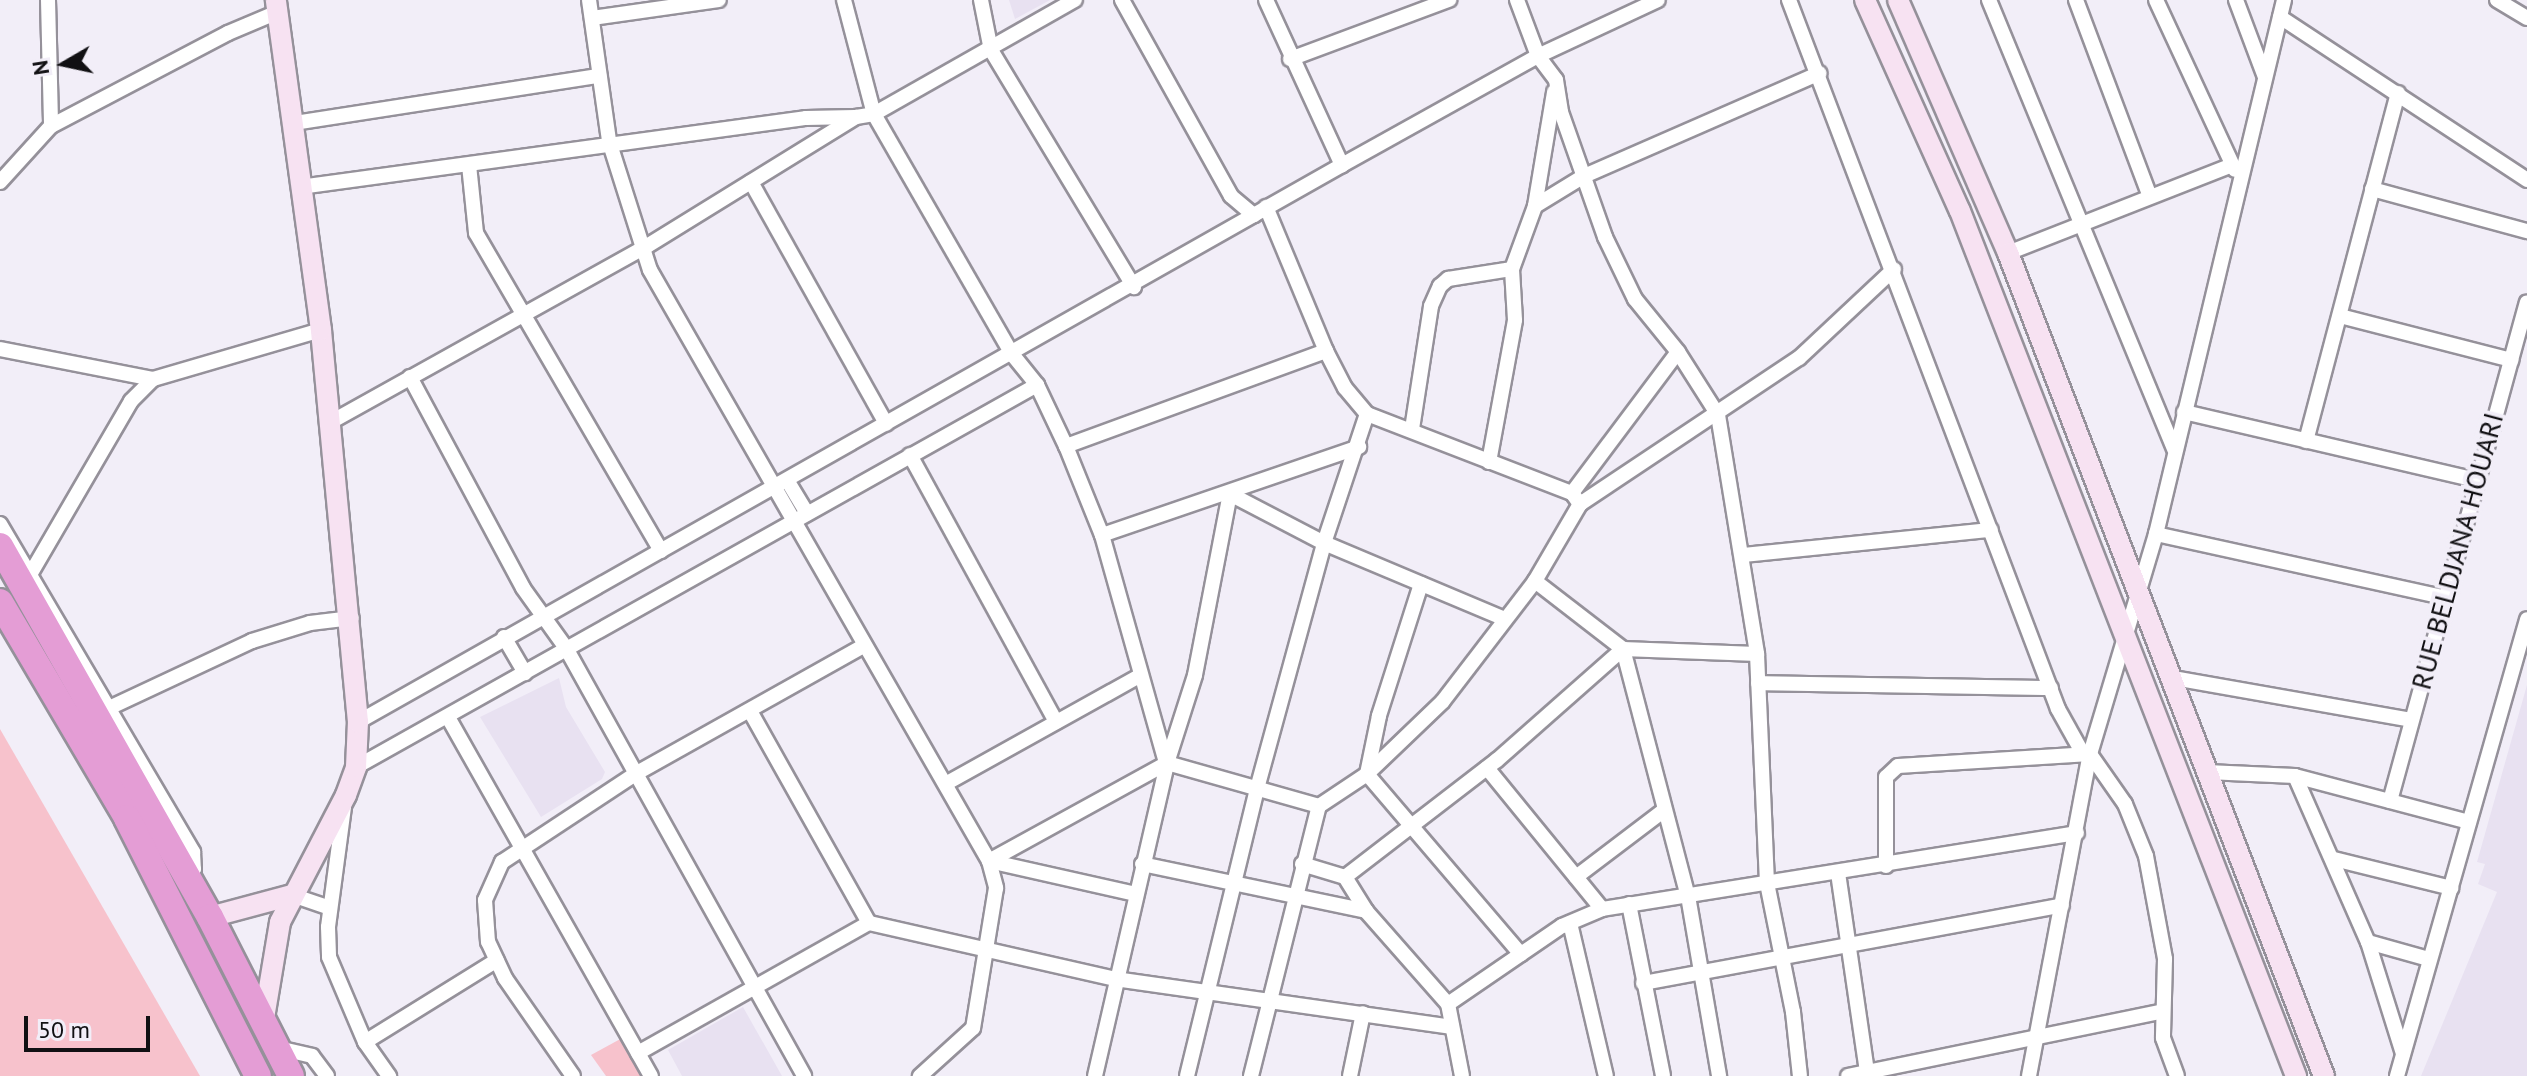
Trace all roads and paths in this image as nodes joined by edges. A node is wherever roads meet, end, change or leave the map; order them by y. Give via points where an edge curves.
1 (48, 0) edge
2 (589, 0) edge
3 (719, 0) edge
4 (844, 0) edge
5 (981, 0) edge
6 (1075, 0) edge
7 (1122, 0) edge
8 (1266, 0) edge
9 (1449, 0) edge
10 (1517, 0) edge
11 (1658, 0) edge
12 (1789, 0) edge
13 (1865, 0) edge
14 (1898, 0) edge
15 (1989, 0) edge
16 (2076, 0) edge
17 (2156, 0) edge
18 (2236, 0) edge
19 (2284, 0) edge
20 (2497, 0) edge
21 (277, 6) edge
22 (2280, 17) junction
23 (592, 18) junction
24 (2527, 18) edge
25 (991, 50) junction
26 (1538, 56) junction
27 (1290, 59) junction
28 (1820, 73) junction
29 (599, 76) junction
30 (2265, 77) junction
31 (1556, 80) junction
32 (2398, 93) junction
33 (874, 114) junction
34 (856, 117) junction
35 (294, 123) junction
36 (51, 126) junction
37 (611, 148) junction
38 (469, 165) junction
39 (1342, 165) junction
40 (2230, 166) junction
41 (1584, 176) junction
42 (2245, 177) junction
43 (2527, 180) edge
44 (0, 182) edge
45 (751, 182) junction
46 (300, 187) junction
47 (2372, 189) junction
48 (2150, 197) junction
49 (1535, 206) junction
50 (1260, 211) junction
51 (2080, 224) junction
52 (2527, 231) edge
53 (643, 248) junction
54 (2008, 253) junction
55 (1512, 269) junction
56 (1894, 269) junction
57 (1134, 287) junction
58 (2527, 302) edge
59 (524, 315) junction
60 (2340, 316) junction
61 (321, 330) junction
62 (0, 349) edge
63 (1326, 351) junction
64 (1678, 352) junction
65 (1012, 354) junction
66 (2511, 360) junction
67 (410, 377) junction
68 (153, 379) junction
69 (1037, 385) junction
70 (2184, 412) junction
71 (1367, 414) junction
72 (1718, 415) junction
73 (329, 423) junction
74 (886, 424) junction
75 (1412, 429) junction
76 (2306, 441) junction
77 (1066, 446) junction
78 (1359, 447) junction
79 (2174, 450) junction
80 (910, 455) junction
81 (1489, 462) junction
82 (2476, 480) junction
83 (781, 483) junction
84 (1230, 494) junction
85 (1576, 498) junction
86 (800, 517) junction
87 (0, 524) edge
88 (1991, 530) junction
89 (2156, 534) junction
90 (1102, 535) junction
91 (1324, 543) junction
92 (0, 546) edge
93 (661, 551) junction
94 (1743, 555) junction
95 (31, 573) junction
96 (1535, 581) junction
97 (1421, 584) junction
98 (2137, 596) junction
99 (2446, 598) junction
100 (0, 602) edge
101 (542, 616) junction
102 (352, 618) junction
103 (1505, 619) junction
104 (2527, 619) edge
105 (504, 637) junction
106 (2129, 637) junction
107 (865, 645) junction
108 (566, 648) junction
109 (1623, 649) junction
110 (1757, 654) junction
111 (525, 673) junction
112 (1139, 676) junction
113 (2174, 678) junction
114 (1758, 683) junction
115 (2051, 688) junction
116 (109, 708) junction
117 (750, 711) junction
118 (449, 719) junction
119 (2411, 720) junction
120 (358, 722) junction
121 (1056, 722) junction
122 (2087, 754) junction
123 (1167, 763) junction
124 (356, 767) junction
125 (1487, 768) junction
126 (2207, 772) junction
127 (637, 773) junction
128 (1367, 774) junction
129 (2295, 776) junction
130 (947, 783) junction
131 (1258, 785) junction
132 (346, 795) junction
133 (2390, 801) junction
134 (1319, 806) junction
135 (1663, 811) junction
136 (2469, 822) junction
137 (1412, 827) junction
138 (2077, 833) junction
139 (522, 848) junction
140 (2334, 859) junction
141 (989, 861) junction
142 (1142, 864) junction
143 (1302, 864) junction
144 (1886, 866) junction
145 (1838, 873) junction
146 (1345, 877) junction
147 (1576, 877) junction
148 (187, 879) junction
149 (1767, 883) junction
150 (1235, 884) junction
151 (2451, 888) junction
152 (1136, 894) junction
153 (292, 895) junction
154 (1688, 896) junction
155 (1294, 897) junction
156 (1629, 904) junction
157 (2062, 905) junction
158 (330, 908) junction
159 (1602, 909) junction
160 (1366, 911) junction
161 (210, 917) junction
162 (869, 923) junction
163 (1570, 923) junction
164 (2368, 942) junction
165 (1850, 945) junction
166 (986, 948) junction
167 (1521, 954) junction
168 (1782, 957) junction
169 (2429, 959) junction
170 (497, 960) junction
171 (1700, 971) junction
172 (1115, 979) junction
173 (1643, 983) junction
174 (752, 986) junction
175 (1209, 993) junction
176 (1267, 999) junction
177 (1448, 1004) junction
178 (2161, 1012) junction
179 (1363, 1013) junction
180 (264, 1018) junction
181 (1451, 1027) junction
182 (2036, 1039) junction
183 (365, 1042) junction
184 (278, 1048) junction
185 (638, 1053) junction
186 (2403, 1055) junction
187 (1867, 1072) junction
188 (258, 1076) edge
189 (291, 1076) edge
190 (327, 1076) edge
191 (389, 1076) edge
192 (573, 1076) edge
193 (651, 1076) edge
194 (804, 1076) edge
195 (920, 1076) edge
196 (1095, 1076) edge
197 (1187, 1076) edge
198 (1251, 1076) edge
199 (1350, 1076) edge
200 (1462, 1076) edge
201 (1606, 1076) edge
202 (1663, 1076) edge
203 (1719, 1076) edge
204 (1800, 1076) edge
205 (1848, 1076) edge
206 (2029, 1076) edge
207 (2177, 1076) edge
208 (2296, 1076) edge
209 (2324, 1076) edge
210 (2397, 1076) edge

1 - 36 street
2 - 23 street
3 - 23 street
4 - 33 street
5 - 25 street
6 - 25 street
7 - 50 street via 1231,196
8 - 27 street
9 - 27 street
10 - 26 street
11 - 26 street
12 - 28 street
13 - 106 street via 1960,211
14 - 54 street
15 - 51 street
16 - 48 street
17 - 40 street
18 - 30 street
19 - 22 street
20 - 24 street
21 - 35 street
21 - 36 street
22 - 30 street
22 - 32 street
23 - 29 street
25 - 33 street
25 - 57 street
26 - 31 street
26 - 39 street
27 - 39 street
28 - 41 street
28 - 56 street
29 - 35 street
29 - 37 street
30 - 42 street
31 - 41 street
31 - 49 street
32 - 43 street
32 - 47 street
33 - 34 street
33 - 65 street
34 - 37 street via 806,118
34 - 45 street
35 - 46 street
36 - 44 street
37 - 38 street
37 - 53 street
38 - 46 street
38 - 59 street via 476,233
39 - 50 street
40 - 42 street
40 - 48 street
41 - 49 street
41 - 64 street via 1635,299
42 - 70 street
45 - 53 street
45 - 74 street
46 - 61 street
47 - 52 street
47 - 60 street
48 - 51 street
49 - 55 street
50 - 57 street
50 - 63 street
51 - 54 street
51 - 79 street
53 - 59 street
53 - 83 street via 650,270
54 - 98 street
55 - 75 street via 1448,279 1440,286 1431,306
55 - 81 street via 1515,320
56 - 72 street via 1799,358
56 - 88 street
57 - 65 street
58 - 66 street, RUE BELDJANA HOUARI
59 - 67 street
59 - 93 street
60 - 66 street
60 - 76 street
61 - 68 street
61 - 73 street
62 - 68 street
63 - 71 street via 1345,388
63 - 77 street
64 - 72 street
64 - 85 street
65 - 69 street
65 - 74 street
66 - 82 street, RUE BELDJANA HOUARI
67 - 73 street
67 - 101 street
68 - 95 street via 131,401
69 - 77 street
69 - 80 street
70 - 76 street
70 - 79 street
71 - 75 street
71 - 78 street
72 - 85 street
72 - 94 street
73 - 102 street
74 - 83 street
75 - 81 street
76 - 82 street
77 - 90 street
78 - 84 street
78 - 91 street
79 - 89 street
80 - 86 street
80 - 121 street
81 - 85 street
82 - 99 street, RUE BELDJANA HOUARI
83 - 86 street
83 - 93 street
84 - 90 street
84 - 91 street
84 - 123 street via 1195,675
85 - 96 street
86 - 107 street
86 - 108 street
87 - 95 street
88 - 94 street
88 - 115 street
89 - 98 street
89 - 99 street
90 - 112 street
91 - 97 street
91 - 131 street
92 - 148 highway
93 - 101 street
94 - 110 street
95 - 116 street
96 - 103 street
96 - 109 street
97 - 103 street
97 - 128 street via 1379,716
98 - 106 street
98 - 113 street
99 - 119 street, RUE BELDJANA HOUARI
100 - 188 highway via 127,818
101 - 105 street
101 - 108 street
102 - 116 street via 310,623 252,641
102 - 120 street
103 - 128 street via 1443,701
104 - 136 street
105 - 111 street
105 - 120 street
106 - 122 street
106 - 208 street
107 - 117 street
107 - 130 street
108 - 111 street
108 - 127 street
109 - 110 street
109 - 125 street
109 - 135 street via 1658,772
110 - 114 street
111 - 118 street
112 - 121 street
112 - 123 street
113 - 119 street
113 - 126 street
114 - 115 street
114 - 149 street
115 - 122 street via 2066,729
116 - 148 street via 193,852 195,864
117 - 127 street
117 - 162 street
118 - 124 street
118 - 139 street
119 - 133 street, RUE BELDJANA HOUARI
120 - 124 street
121 - 130 street
122 - 138 street
122 - 144 street via 1972,757 1890,771
122 - 178 street via 2125,804 2146,856 2165,959
123 - 131 street
123 - 141 street
123 - 142 street
124 - 132 street
125 - 137 street
125 - 147 street
126 - 129 street
126 - 209 street
127 - 139 street
127 - 174 street
128 - 134 street
128 - 137 street
129 - 133 street
129 - 140 street
130 - 141 street
131 - 134 street
131 - 150 street
132 - 153 street
132 - 158 street
133 - 136 street
134 - 143 street
135 - 147 street
135 - 154 street
136 - 151 street
137 - 146 street
137 - 167 street
138 - 144 street
138 - 157 street
139 - 170 street via 502,862 485,900 488,942
139 - 185 street
140 - 151 street
140 - 164 street
141 - 152 street
141 - 166 street via 996,888
142 - 150 street
142 - 152 street
143 - 146 street
143 - 155 street
144 - 145 street
145 - 149 street
145 - 165 street
146 - 160 street
147 - 159 street
148 - 161 highway
149 - 154 street
149 - 168 street
150 - 155 street
150 - 175 street
151 - 169 street
152 - 172 street
153 - 158 street
153 - 161 street
153 - 180 street via 272,952
154 - 156 street
154 - 171 street
155 - 160 street
155 - 176 street
156 - 159 street
156 - 173 street
157 - 165 street
157 - 182 street
158 - 183 street via 329,957
159 - 163 street
160 - 177 street
161 - 180 highway
162 - 166 street
162 - 174 street
163 - 167 street
163 - 201 street
164 - 169 street
164 - 186 street
165 - 168 street
165 - 187 street
166 - 172 street
166 - 195 street via 973,1028
167 - 177 street
168 - 171 street
168 - 204 street
169 - 186 street
170 - 183 street
170 - 192 street
171 - 173 street
171 - 203 street
172 - 175 street
172 - 196 street
173 - 202 street
174 - 185 street
174 - 194 street
175 - 176 street
175 - 197 street
176 - 179 street
176 - 198 street
177 - 181 street
178 - 182 street
178 - 207 street via 2163,1038
179 - 181 street
179 - 199 street
180 - 184 highway
181 - 200 street
182 - 187 street
182 - 206 street
183 - 191 street
184 - 189 highway
184 - 190 street via 312,1056
185 - 193 street
186 - 210 street
187 - 205 street

